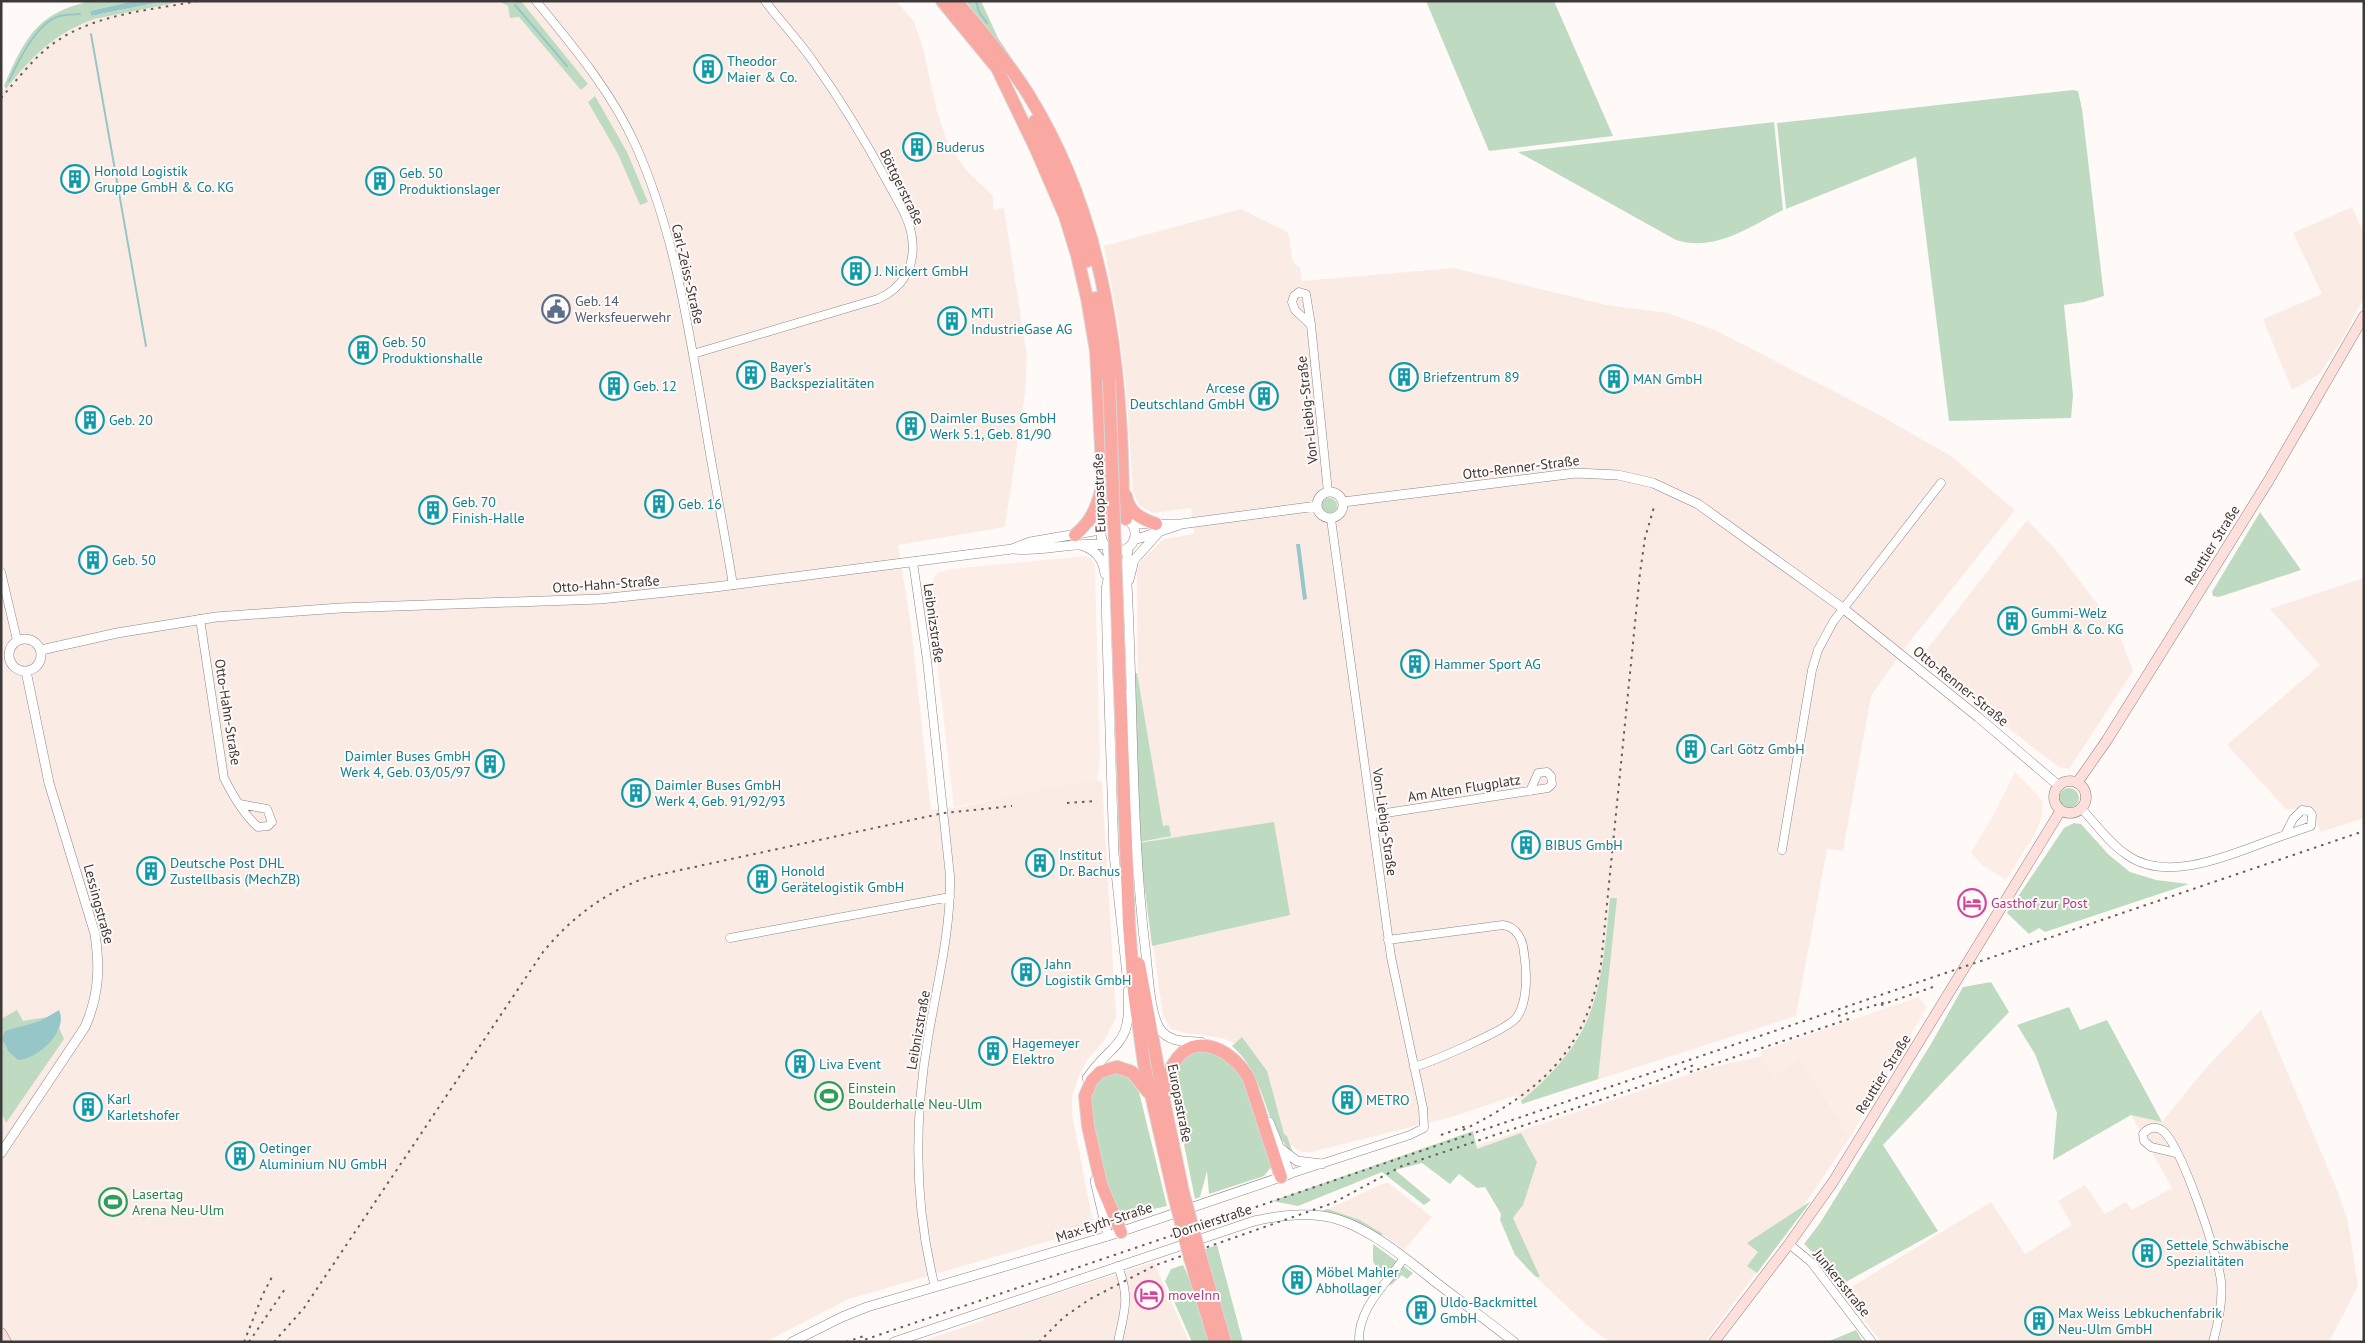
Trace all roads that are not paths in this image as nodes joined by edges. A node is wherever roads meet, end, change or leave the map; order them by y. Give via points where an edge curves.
1 (548, 1) edge
2 (765, 1) edge
3 (942, 1) edge
4 (956, 1) edge
5 (538, 4) edge
6 (1001, 66) junction
7 (2364, 316) edge
8 (1311, 325) dead end
9 (693, 354) junction
10 (1124, 476) junction
11 (1104, 481) junction
12 (1940, 483) dead end
13 (1328, 492) junction
14 (1343, 502) junction
15 (1317, 506) junction
16 (1331, 519) junction
17 (1129, 522) junction
18 (1104, 525) junction
19 (1158, 528) junction
20 (1076, 539) junction
21 (1134, 540) junction
22 (1106, 546) junction
23 (1128, 548) junction
24 (913, 562) junction
25 (1, 572) edge
26 (733, 585) junction
27 (1127, 588) junction
28 (1106, 589) junction
29 (1844, 609) junction
30 (200, 619) junction
31 (17, 640) junction
32 (41, 650) junction
33 (26, 671) junction
34 (2077, 783) junction
35 (2059, 786) junction
36 (1530, 791) dead end
37 (240, 804) dead end
38 (2082, 808) junction
39 (2061, 810) junction
40 (1373, 815) junction
41 (2285, 835) dead end
42 (1782, 850) dead end
43 (1128, 865) junction
44 (950, 897) junction
45 (730, 938) dead end
46 (1388, 940) junction
47 (1128, 982) junction
48 (1149, 982) junction
49 (1139, 1036) junction
50 (1154, 1044) junction
51 (1414, 1067) junction
52 (1152, 1098) junction
53 (1165, 1106) junction
54 (1424, 1128) joint
55 (1278, 1147) junction
56 (1, 1153) edge
57 (2176, 1153) dead end
58 (1322, 1164) junction
59 (1286, 1176) junction
60 (1178, 1194) junction
61 (1121, 1232) junction
62 (1108, 1236) junction
63 (1789, 1244) junction
64 (1195, 1256) junction
65 (1404, 1258) junction
66 (1118, 1266) junction
67 (935, 1288) junction
68 (1, 1333) edge
69 (6, 1342) edge
70 (792, 1342) edge
71 (894, 1342) edge
72 (1118, 1342) edge
73 (1215, 1342) edge
74 (1225, 1342) edge
75 (1359, 1342) edge
76 (1514, 1342) edge
77 (1714, 1342) edge
78 (1872, 1342) edge
79 (2213, 1342) edge

1 - 5 street
2 - 9 street, Böttgerstraße via 814,62 860,131 910,228 912,262 896,289 878,300
3 - 6 highway
4 - 6 highway
5 - 9 street, Carl-Zeiss-Straße via 596,79 635,144 670,244
6 - 10 highway via 1028,93 1050,132 1083,211 1097,255 1114,348
6 - 11 highway via 1064,216 1077,256 1096,351
6 - 43 highway, Europastraße, bridge via 1040,131 1061,180 1084,248 1102,327 1109,380
7 - 34 main road, Reuttier Straße via 2269,480
8 - 13 street, Von-Liebig-Straße
9 - 26 street, Carl-Zeiss-Straße
10 - 17 highway via 1124,511
10 - 19 highway via 1127,502 1140,519
11 - 18 highway
11 - 20 highway via 1096,511
12 - 29 street
13 - 14 street via 1338,494
13 - 15 street via 1320,497
14 - 16 street via 1340,515
14 - 29 street, Otto-Renner-Straße via 1576,473 1635,478 1666,488 1698,504
15 - 16 street via 1320,514
15 - 19 street
16 - 40 street, Von-Liebig-Straße via 1351,678
17 - 18 street via 1116,517
17 - 19 street
17 - 21 street via 1135,530
18 - 20 street, Otto-Hahn-Straße
18 - 22 street via 1101,535
19 - 21 street
19 - 27 street via 1134,560
20 - 22 street, Otto-Hahn-Straße
20 - 24 street, Otto-Hahn-Straße via 1030,542 1012,548
20 - 28 street via 1102,560
21 - 23 street
22 - 23 street via 1117,551
22 - 28 street, Europastraße via 1110,570
23 - 27 street
24 - 26 street, Otto-Hahn-Straße
24 - 44 street, Leibnizstraße via 947,834
25 - 31 street
26 - 30 street, Otto-Hahn-Straße via 600,599 330,608
27 - 48 street via 1138,881
28 - 47 street, Europastraße via 1114,854
29 - 35 street, Otto-Renner-Straße
29 - 42 street via 1818,650 1812,670
30 - 32 street, Otto-Hahn-Straße
30 - 37 street, Otto-Hahn-Straße via 222,766 229,788
31 - 32 street via 30,639
31 - 33 street via 9,651 10,661 16,669
32 - 33 street via 38,664
33 - 56 street, Lessingstraße via 49,784 95,934 98,980 96,999 84,1027
34 - 35 main road
34 - 38 main road via 2086,797
35 - 39 main road via 2054,797
36 - 40 street, Am Alten Flugplatz
38 - 39 main road via 2073,813
38 - 41 street via 2127,856 2160,869 2199,864
39 - 63 main road, Reuttier Straße via 1833,1182
40 - 46 street, Von-Liebig-Straße
43 - 49 highway, Europastraße via 1129,925
43 - 50 highway, Europastraße via 1139,965
44 - 45 street
44 - 67 street, Leibnizstraße via 919,1106 920,1209
46 - 51 street, Von-Liebig-Straße
46 - 51 street via 1504,925 1518,933 1524,952 1525,986 1515,1020
47 - 49 highway
47 - 62 street, Europastraße via 1128,1024 1124,1036 1088,1077 1080,1095 1083,1127
48 - 50 highway
48 - 55 street via 1156,1020 1164,1034 1178,1041 1221,1044 1246,1064
49 - 52 highway, Europastraße
50 - 53 highway, Europastraße
51 - 54 street, Von-Liebig-Straße
52 - 60 highway, Europastraße
52 - 61 highway via 1132,1072 1117,1067 1100,1072 1092,1080 1086,1096 1088,1126 1101,1184
53 - 59 highway via 1170,1070 1175,1061 1182,1054 1202,1046 1219,1048 1243,1067
53 - 60 highway, Europastraße
54 - 58 street, Max-Eyth-Straße
55 - 58 street via 1297,1161
55 - 59 street
57 - 79 street via 2206,1224 2221,1282
58 - 59 street, Max-Eyth-Straße
59 - 61 street, Max-Eyth-Straße
60 - 64 highway, Europastraße, bridge
61 - 62 street, Max-Eyth-Straße
62 - 67 street, Max-Eyth-Straße
63 - 77 main road, Reuttier Straße
63 - 78 street, Junkersstraße via 1811,1262
64 - 73 highway, Europastraße
64 - 74 highway, Europastraße
65 - 66 street, Dornierstraße via 1354,1226 1323,1216 1300,1215 1254,1221
65 - 75 street via 1369,1304 1362,1319
65 - 76 street, Dornierstraße
66 - 71 street, Dornierstraße
66 - 72 street via 1127,1297
67 - 70 street, Max-Eyth-Straße via 842,1316
68 - 69 main road

